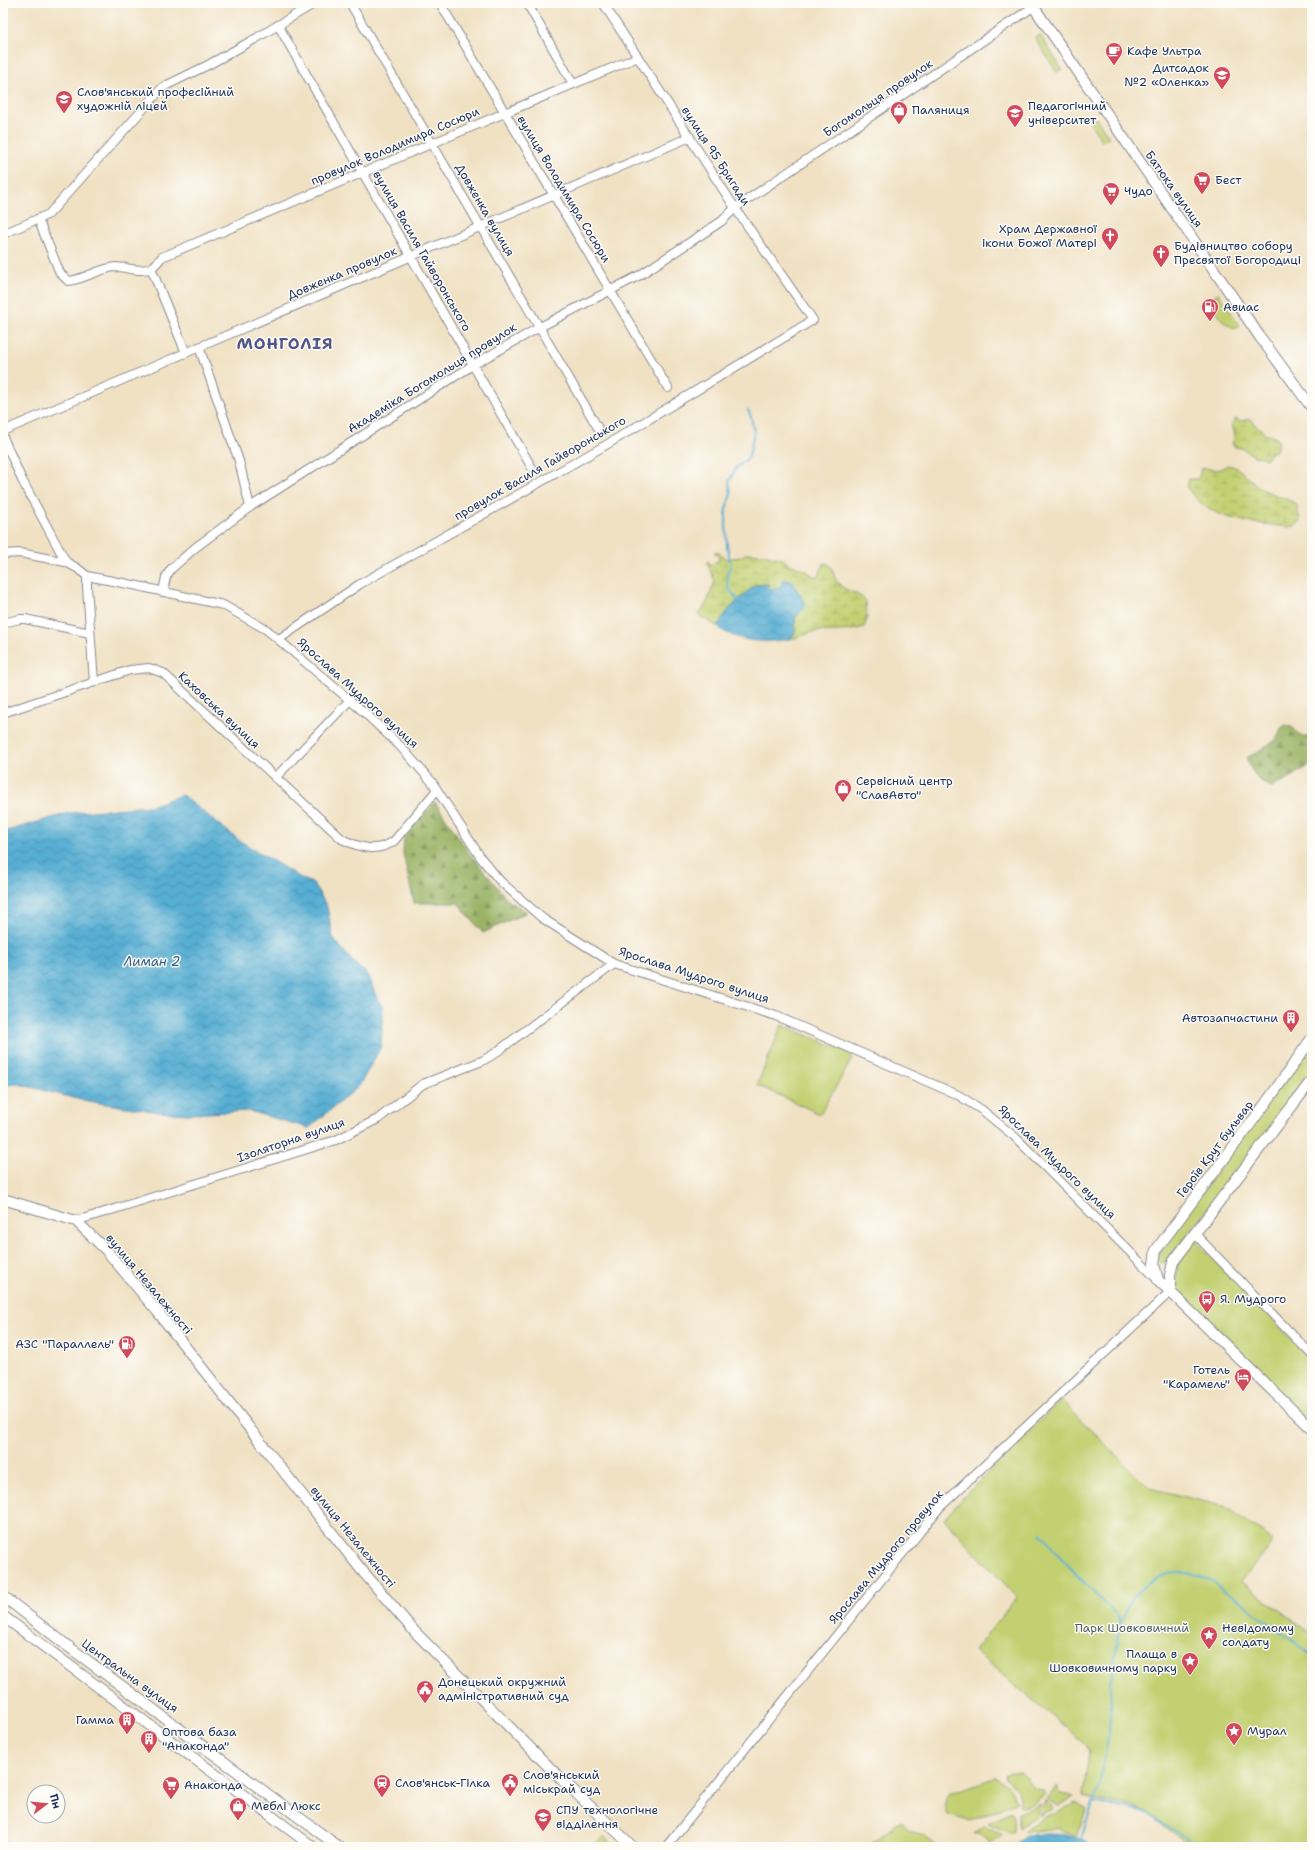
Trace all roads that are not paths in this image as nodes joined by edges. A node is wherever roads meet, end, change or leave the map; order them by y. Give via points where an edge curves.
1 (315, 3) edge
2 (350, 3) edge
3 (440, 3) edge
4 (527, 3) edge
5 (603, 3) edge
6 (1035, 4) edge
7 (278, 25) junction
8 (638, 57) junction
9 (573, 84) junction
10 (505, 113) junction
11 (690, 138) junction
12 (433, 144) junction
13 (363, 173) junction
14 (554, 195) junction
15 (735, 208) junction
16 (38, 219) junction
17 (481, 227) junction
18 (3, 234) edge
19 (411, 257) junction
20 (151, 268) junction
21 (610, 291) junction
22 (814, 320) joint
23 (539, 327) junction
24 (199, 347) junction
25 (186, 353) junction
26 (473, 365) junction
27 (668, 388) dead end
28 (1312, 408) edge
29 (598, 428) dead end
30 (3, 431) edge
31 (3, 437) edge
32 (532, 468) dead end
33 (250, 506) junction
34 (3, 554) edge
35 (66, 562) junction
36 (87, 576) junction
37 (163, 592) junction
38 (3, 624) edge
39 (90, 633) junction
40 (279, 639) junction
41 (94, 682) junction
42 (350, 700) junction
43 (3, 713) edge
44 (275, 778) junction
45 (436, 791) junction
46 (614, 964) junction
47 (1312, 1038) edge
48 (1312, 1080) edge
49 (3, 1199) edge
50 (76, 1221) junction
51 (1194, 1233) junction
52 (1158, 1280) junction
53 (1170, 1292) junction
54 (1312, 1355) edge
55 (1312, 1429) edge
56 (3, 1596) edge
57 (3, 1616) edge
58 (313, 1847) edge
59 (339, 1847) edge
60 (633, 1847) edge
61 (666, 1847) edge

1 - 7 street
2 - 12 street, Довженка вулиця
3 - 10 street, вулиця Володимира Сосюри
4 - 9 street
5 - 8 street, вулиця 95 Бригади
6 - 15 street, Богомольця провулок
6 - 28 street, Батюка вулиця via 1260,337
7 - 13 street, вулиця Василя Гайворонського
7 - 16 street via 163,87 49,214
8 - 9 street, провулок Володимира Сосюри
8 - 11 street, вулиця 95 Бригади
9 - 10 street, провулок Володимира Сосюри
10 - 12 street, провулок Володимира Сосюри
10 - 14 street, вулиця Володимира Сосюри
11 - 14 street, Довженка провулок
11 - 15 street, вулиця 95 Бригади
12 - 13 street, провулок Володимира Сосюри
12 - 17 street, Довженка вулиця
13 - 19 street, вулиця Василя Гайворонського
13 - 20 street, провулок Володимира Сосюри via 162,257
14 - 17 street, Довженка провулок
14 - 21 street, вулиця Володимира Сосюри
15 - 21 street, Академіка Богомольця провулок via 722,221 640,276
15 - 22 street, вулиця 95 Бригади
16 - 18 street
16 - 20 street via 60,273 68,281 77,281 115,267 138,270
17 - 19 street, Довженка провулок
17 - 23 street, Довженка вулиця
19 - 24 street, Довженка провулок
19 - 26 street, вулиця Василя Гайворонського
20 - 25 street
21 - 23 street, Академіка Богомольця провулок
21 - 27 street, вулиця Володимира Сосюри
22 - 40 street, провулок Василя Гайворонського via 606,445 360,584
23 - 26 street, Академіка Богомольця провулок
23 - 29 street, Довженка вулиця
24 - 25 street, Довженка провулок
24 - 33 street via 239,461
25 - 30 street, Довженка провулок
26 - 32 street, вулиця Василя Гайворонського
26 - 33 street, Академіка Богомольця провулок
31 - 35 street via 22,480
33 - 37 street, Академіка Богомольця провулок via 171,569 166,577
34 - 35 street via 20,553
35 - 36 street, Ярослава Мудрого вулиця
36 - 37 street, Ярослава Мудрого вулиця
36 - 39 street
37 - 40 street, Ярослава Мудрого вулиця via 223,605
38 - 39 street via 25,620
39 - 41 street
40 - 42 street, Ярослава Мудрого вулиця
41 - 43 street, Каховська вулиця
41 - 44 street, Каховська вулиця via 141,667 163,673
42 - 44 street
42 - 45 street, Ярослава Мудрого вулиця via 400,746 424,772
44 - 45 street, Каховська вулиця via 342,839 368,849 394,841
45 - 46 street, Ярослава Мудрого вулиця via 481,858 500,881 542,918
46 - 50 street, Ізоляторна вулиця via 494,1054 423,1084 357,1131 336,1140
46 - 52 street, Ярослава Мудрого вулиця via 776,1016 958,1095 982,1110 1015,1137
47 - 52 street, Героїв Крут бульвар via 1156,1250 1154,1264
48 - 51 street
49 - 50 street
50 - 60 street, вулиця Незалежності via 106,1250 157,1311 359,1567 415,1632 550,1768
51 - 53 street via 1173,1262
51 - 54 street
52 - 53 street, Ярослава Мудрого вулиця
53 - 55 street, Ярослава Мудрого вулиця
53 - 61 street, Ярослава Мудрого провулок via 940,1507
56 - 59 street, Центральна вулиця
57 - 58 street

